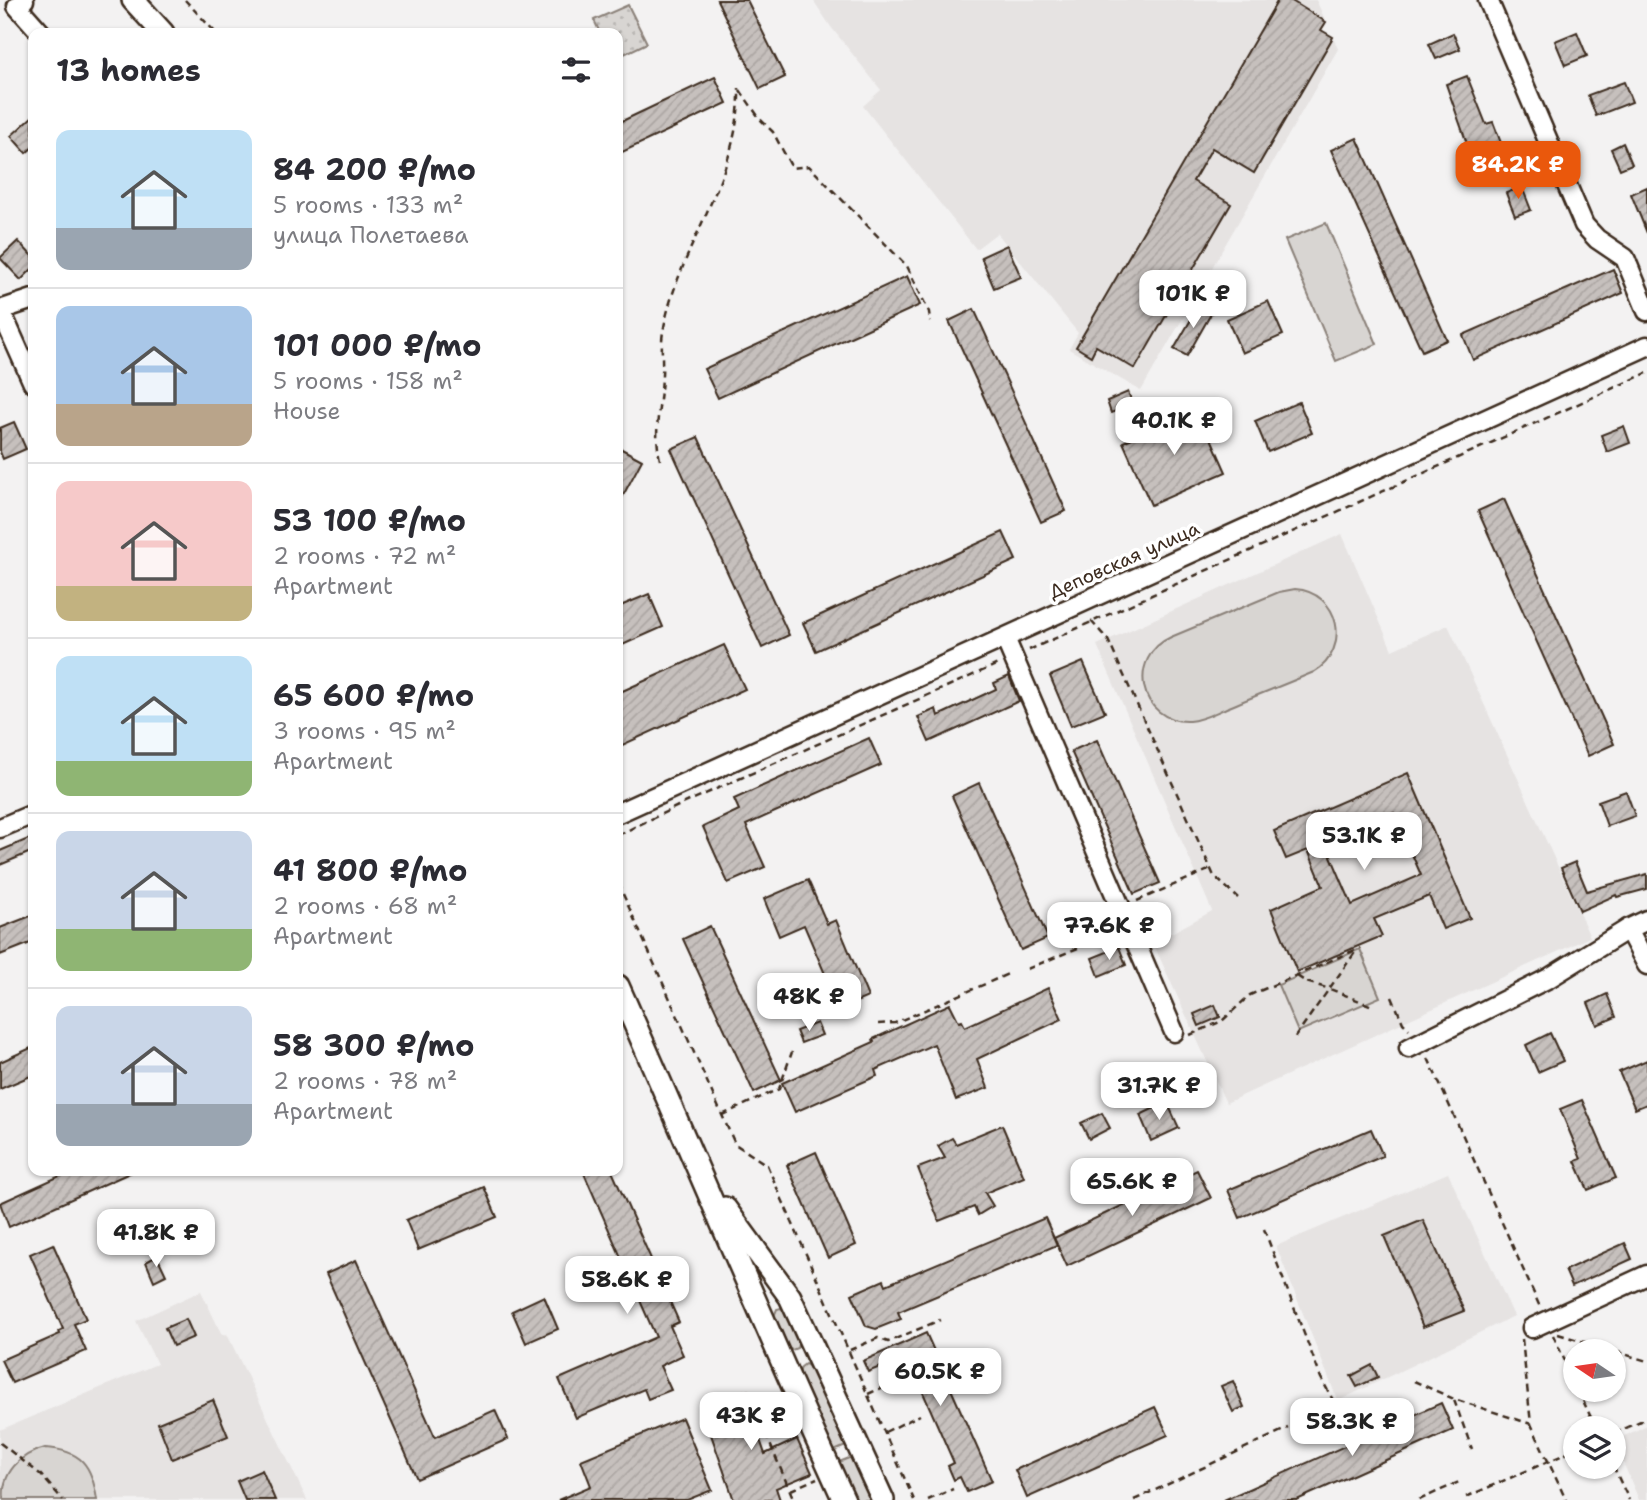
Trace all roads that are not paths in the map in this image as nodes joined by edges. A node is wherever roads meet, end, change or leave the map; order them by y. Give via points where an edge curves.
1 (134, 0) edge
2 (1488, 0) edge
3 (21, 3) edge
4 (38, 28) edge
5 (159, 28) edge
6 (28, 301) edge
7 (0, 309) edge
8 (1647, 311) edge
9 (1647, 346) edge
10 (28, 372) edge
11 (1005, 638) junction
12 (623, 811) edge
13 (28, 816) edge
14 (0, 828) edge
15 (1647, 920) edge
16 (1629, 929) junction
17 (1647, 965) edge
18 (623, 997) edge
19 (1180, 1035) road end
20 (1414, 1044) road end
21 (704, 1179) junction
22 (1647, 1275) edge
23 (1533, 1327) road end
24 (844, 1500) edge
25 (883, 1500) edge

1 - 5 main road
2 - 8 street via 1584,225 1625,258
3 - 4 street
6 - 7 street
7 - 10 street
9 - 11 street, Деповская улица
11 - 12 street, Деповская улица
11 - 19 street
13 - 14 street
15 - 16 street
16 - 17 street
16 - 20 street via 1549,978
18 - 21 main road
21 - 24 main road
21 - 25 main road via 790,1297
22 - 23 street

